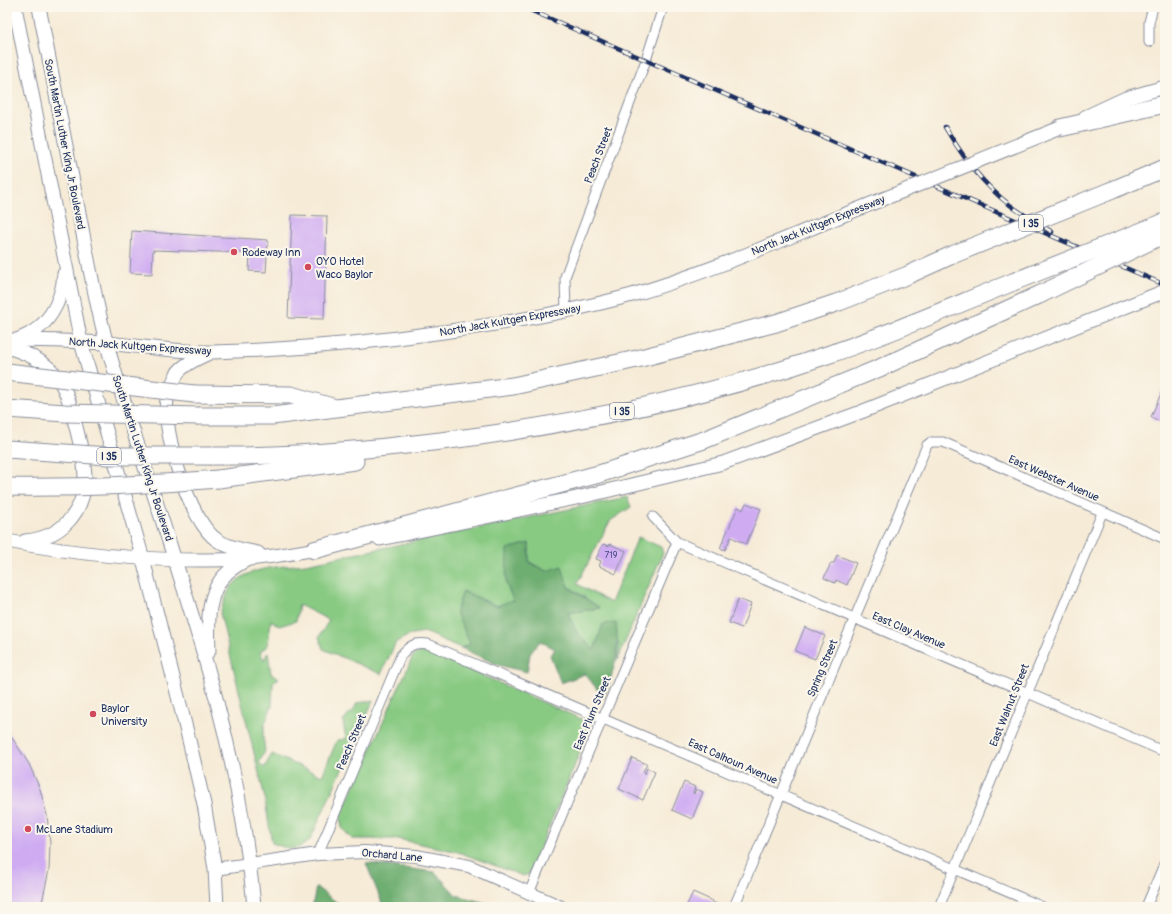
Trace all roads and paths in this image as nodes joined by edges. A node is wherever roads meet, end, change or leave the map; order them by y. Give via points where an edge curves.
1 (15, 7) edge
2 (39, 7) edge
3 (663, 7) edge
4 (1153, 7) edge
5 (1149, 42) dead end
6 (1165, 87) edge
7 (1165, 104) edge
8 (1060, 128) junction
9 (1165, 168) edge
10 (1165, 222) edge
11 (1165, 234) edge
12 (65, 260) junction
13 (1165, 291) edge
14 (566, 312) junction
15 (10, 342) edge
16 (81, 342) junction
17 (107, 344) junction
18 (211, 352) junction
19 (7, 372) edge
20 (7, 409) edge
21 (339, 409) junction
22 (532, 428) junction
23 (934, 441) joint
24 (7, 449) edge
25 (7, 486) edge
26 (1102, 513) junction
27 (653, 517) dead end
28 (1165, 539) edge
29 (10, 542) edge
30 (677, 542) junction
31 (314, 550) junction
32 (291, 553) junction
33 (143, 559) junction
34 (249, 559) junction
35 (175, 560) junction
36 (855, 620) junction
37 (413, 644) joint
38 (210, 673) junction
39 (1027, 694) junction
40 (603, 718) junction
41 (1165, 752) edge
42 (781, 796) junction
43 (318, 854) junction
44 (1165, 862) edge
45 (250, 864) junction
46 (215, 869) junction
47 (954, 869) junction
48 (529, 893) junction
49 (217, 907) edge
50 (254, 907) edge
51 (561, 907) edge
52 (734, 907) edge
53 (939, 907) edge
54 (1043, 907) edge
55 (1146, 907) edge

1 - 12 main road, South Martin Luther King Jr Boulevard
2 - 17 main road, South Martin Luther King Jr Boulevard via 91,276
3 - 14 street, Peach Street via 646,60 565,277
4 - 5 street via 1149,22
6 - 8 main road, North Jack Kultgen Expressway via 1126,98
7 - 8 highway
8 - 14 main road, North Jack Kultgen Expressway, bridge via 703,271
9 - 21 highway, I 35, bridge via 839,302 731,336 513,386
10 - 22 highway, I 35, bridge via 831,354 651,406
11 - 31 highway, bridge via 882,367 704,440 599,474
12 - 15 main road via 63,283 55,308 33,333
12 - 16 main road, South Martin Luther King Jr Boulevard
13 - 31 main road via 861,412 723,463 404,536
14 - 18 main road, North Jack Kultgen Expressway via 408,337 284,349
15 - 16 main road, North Jack Kultgen Expressway
15 - 29 main road via 55,373 64,388 81,447 85,477 82,501 75,515 63,527 50,536 35,541
16 - 17 main road, North Jack Kultgen Expressway
16 - 33 main road, South Martin Luther King Jr Boulevard
17 - 18 main road, North Jack Kultgen Expressway
17 - 35 main road, South Martin Luther King Jr Boulevard
18 - 32 main road via 189,363 177,373 167,400 167,419 172,445 188,498 202,525 217,540 242,550 262,554
19 - 21 highway, bridge via 194,394 291,395
20 - 21 highway, I 35, bridge via 199,416 272,416
22 - 24 highway, I 35, bridge via 390,448 320,454 108,456
22 - 25 highway, bridge via 307,469 218,479 54,488
23 - 26 street, East Webster Avenue via 943,442
23 - 36 street, Spring Street via 927,445
26 - 28 street, East Webster Avenue
26 - 39 street, East Walnut Street
27 - 30 street, East Clay Avenue
29 - 33 main road via 61,551
30 - 36 street, East Clay Avenue
30 - 40 street, East Plum Street
31 - 32 main road
32 - 34 main road
33 - 35 main road
33 - 46 main road, South Martin Luther King Jr Boulevard via 204,804
34 - 35 main road
34 - 38 main road via 227,572 216,586 211,599
35 - 38 main road, South Martin Luther King Jr Boulevard
36 - 39 street, East Clay Avenue
36 - 42 street, Spring Street
37 - 40 street, East Calhoun Avenue via 428,644
37 - 43 street, Peach Street via 401,656
38 - 45 main road, South Martin Luther King Jr Boulevard via 231,757
39 - 41 street, East Clay Avenue
39 - 47 street, East Walnut Street
40 - 42 street, East Calhoun Avenue
40 - 48 street, East Plum Street
42 - 47 street, East Calhoun Avenue
42 - 52 street, Spring Street
43 - 45 street, Orchard Lane
43 - 48 street, Orchard Lane via 365,852 423,857 469,866
44 - 55 street
45 - 46 street, Orchard Lane
45 - 50 main road, South Martin Luther King Jr Boulevard
46 - 49 main road, South Martin Luther King Jr Boulevard
47 - 53 street, East Walnut Street
47 - 54 street, East Calhoun Avenue
48 - 51 street, Orchard Lane

